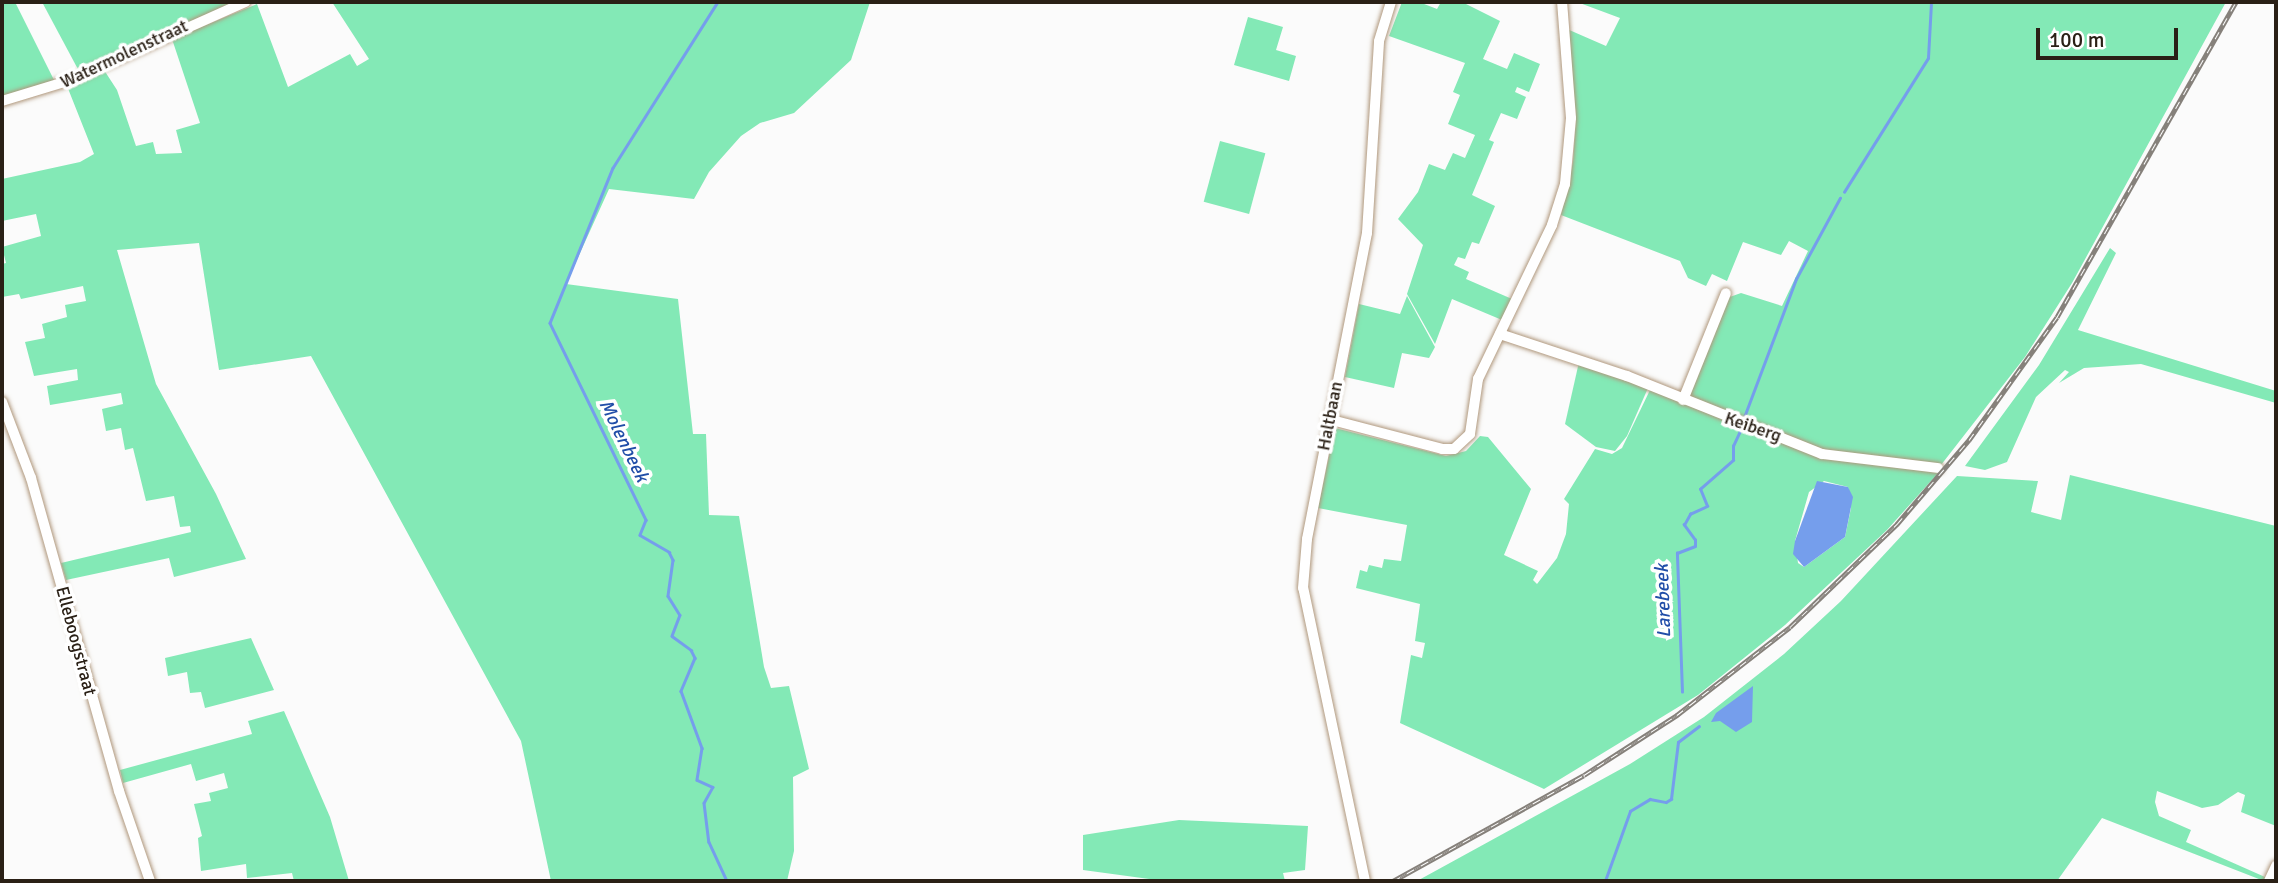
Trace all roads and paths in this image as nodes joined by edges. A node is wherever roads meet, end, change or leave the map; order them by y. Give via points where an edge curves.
1 (245, 2) edge
2 (1391, 2) edge
3 (1562, 2) edge
4 (2, 102) edge
5 (1726, 293) dead end
6 (1500, 334) junction
7 (1683, 400) junction
8 (2, 402) edge
9 (1328, 419) junction
10 (1938, 468) dead end
11 (2276, 866) edge
12 (150, 881) edge
13 (1365, 881) edge
14 (2269, 881) edge

1 - 4 street, Watermolenstraat via 59,85
2 - 9 street, Haltbaan via 1379,41 1367,233
3 - 6 street via 1571,118 1565,184 1552,226
5 - 7 street
6 - 7 street, Keiberg
6 - 9 street via 1475,390 1475,426 1454,449
7 - 10 street, Keiberg via 1822,454
8 - 12 street, Elleboogstraat via 30,478 118,791
9 - 13 street, Haltbaan via 1303,588
11 - 14 street

